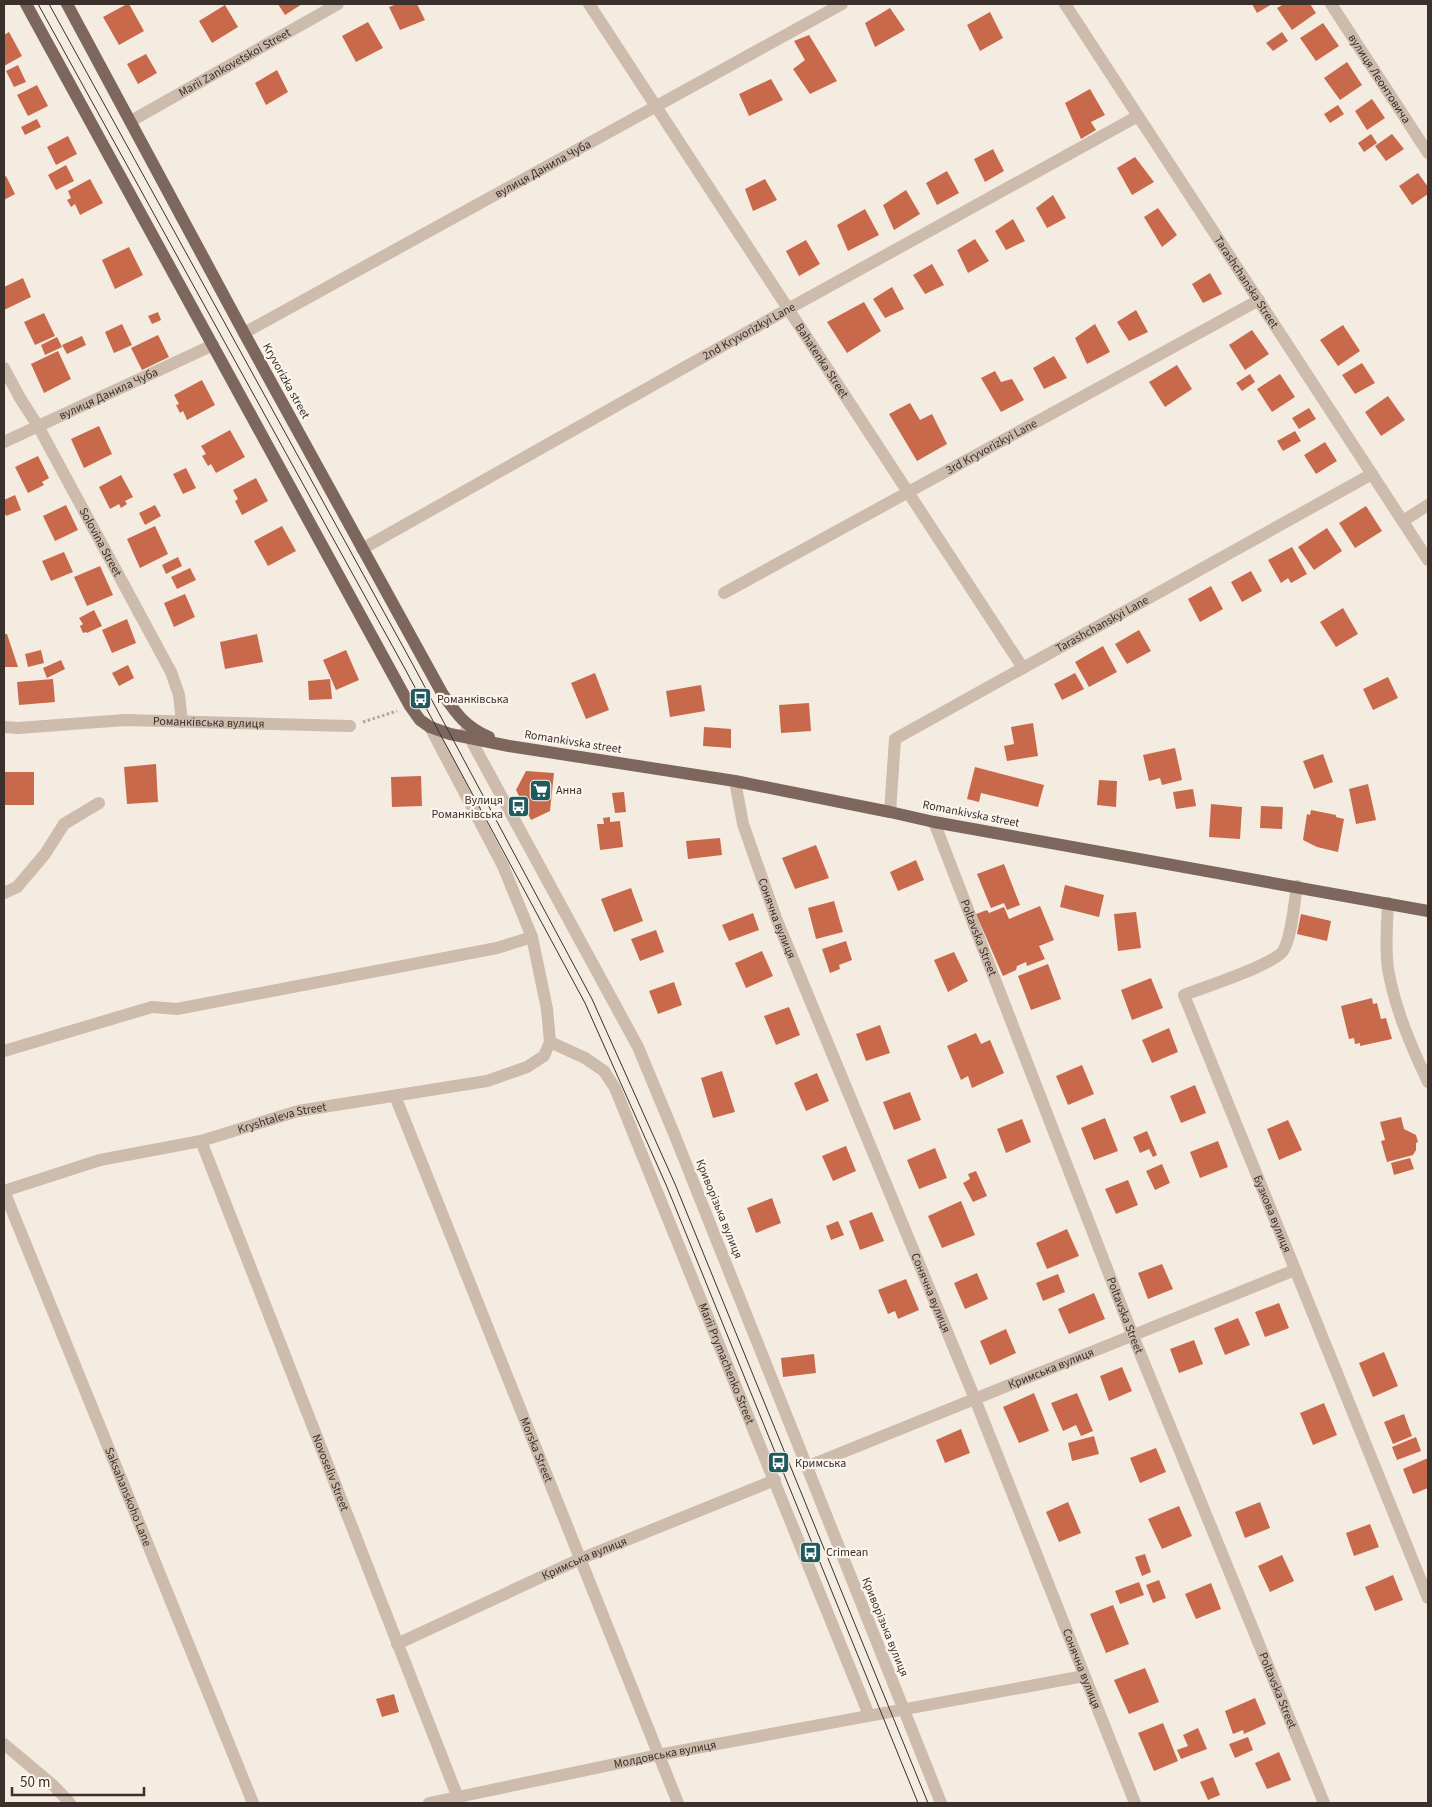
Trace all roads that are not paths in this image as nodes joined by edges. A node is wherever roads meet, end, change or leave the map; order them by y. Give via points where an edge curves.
1 (26, 4) edge
2 (67, 4) edge
3 (338, 4) edge
4 (589, 4) edge
5 (842, 4) edge
6 (1065, 4) edge
7 (1331, 4) edge
8 (656, 106) junction
9 (1138, 116) junction
10 (131, 121) junction
11 (1428, 153) edge
12 (1258, 300) junction
13 (788, 309) junction
14 (244, 333) junction
15 (213, 345) junction
16 (4, 368) edge
17 (38, 426) junction
18 (4, 442) edge
19 (1372, 474) junction
20 (908, 492) junction
21 (1428, 505) edge
22 (1403, 522) junction
23 (362, 548) junction
24 (1428, 560) edge
25 (724, 593) dead end
26 (1023, 668) junction
27 (456, 715) junction
28 (182, 722) junction
29 (350, 726) road end
30 (4, 727) edge
31 (430, 727) junction
32 (470, 738) junction
33 (510, 746) junction
34 (735, 781) junction
35 (99, 803) dead end
36 (890, 812) junction
37 (934, 822) junction
38 (1297, 886) junction
39 (4, 893) edge
40 (1388, 903) junction
41 (1428, 911) edge
42 (532, 937) junction
43 (550, 1042) junction
44 (4, 1051) edge
45 (1428, 1082) edge
46 (395, 1096) junction
47 (201, 1141) junction
48 (4, 1191) edge
49 (1295, 1270) junction
50 (1133, 1336) junction
51 (975, 1399) junction
52 (806, 1466) junction
53 (775, 1480) junction
54 (580, 1559) junction
55 (1428, 1598) edge
56 (397, 1644) junction
57 (1084, 1676) junction
58 (903, 1709) junction
59 (869, 1715) junction
60 (4, 1744) edge
61 (658, 1755) junction
62 (459, 1800) edge
63 (70, 1803) edge
64 (253, 1803) edge
65 (429, 1803) edge
66 (678, 1803) edge
67 (941, 1803) edge
68 (1135, 1803) edge
69 (1324, 1803) edge

1 - 15 main road
2 - 10 main road, Kryvorizka street
3 - 10 street, Marii Zankovetskoi Street
4 - 8 street, Bahatenka Street
5 - 8 street, вулиця Данила Чуба
6 - 9 street, Tarashchanska Street
7 - 11 street, вулиця Леонтовича
8 - 13 street, Bahatenka Street
8 - 14 street, вулиця Данила Чуба
9 - 12 street, Tarashchanska Street
9 - 13 street, 2nd Kryvorizkyi Lane
10 - 14 main road, Kryvorizka street
12 - 19 street, Tarashchanska Street
12 - 20 street, 3rd Kryvorizkyi Lane
13 - 20 street, Bahatenka Street
13 - 23 street, 2nd Kryvorizkyi Lane
14 - 23 main road, Kryvorizka street
15 - 17 street, вулиця Данила Чуба
15 - 31 main road via 410,706
16 - 17 street, Solovina Street
17 - 18 street, вулиця Данила Чуба
17 - 28 street, Solovina Street via 170,672 179,695
19 - 22 street, Tarashchanska Street
19 - 26 street, Tarashchanskyi Lane
20 - 25 street, 3rd Kryvorizkyi Lane
20 - 26 street, Bahatenka Street
21 - 22 street
22 - 24 street, Tarashchanska Street
23 - 27 main road, Kryvorizka street
26 - 36 street, Tarashchanskyi Lane via 895,739
27 - 32 street, Криворізька вулиця
27 - 33 main road, Kryvorizka street via 475,731
28 - 29 street, Романківська вулиця
28 - 30 street, Романківська вулиця via 125,720
31 - 32 main road
31 - 42 street via 503,866
32 - 33 main road
32 - 52 street, Криворізька вулиця via 638,1047
33 - 34 main road, Romankivska street
34 - 36 main road, Romankivska street
34 - 51 street, Сонячна вулиця via 743,824 776,918
35 - 39 street via 64,824 45,854 17,887
36 - 37 main road, Romankivska street
37 - 38 main road, Romankivska street
37 - 50 street, Poltavska Street
38 - 40 main road, Romankivska street
38 - 49 street, Бузкова вулиця via 1291,928 1282,951 1262,965 1184,994
40 - 41 main road, Romankivska street
40 - 45 street via 1388,968 1400,1018
42 - 43 street via 547,1009
42 - 44 street via 497,948 177,1009 152,1007
43 - 46 street, Kryshtaleva Street via 544,1056 526,1067 495,1078
43 - 53 street, Marii Prymachenko Street via 604,1071 615,1088
46 - 47 street, Kryshtaleva Street via 298,1111
46 - 54 street, Morska Street
47 - 48 street, Kryshtaleva Street via 100,1160
47 - 56 street, Novoseliv Street
48 - 64 street, Saksahanskoho Lane
49 - 50 street, Кримська вулиця
49 - 55 street, Бузкова вулиця
50 - 51 street, Кримська вулиця
50 - 69 street, Poltavska Street
51 - 52 street, Кримська вулиця
51 - 57 street, Сонячна вулиця
52 - 58 street, Криворізька вулиця
53 - 54 street, Кримська вулиця
53 - 59 street, Marii Prymachenko Street
54 - 56 street, Кримська вулиця
54 - 61 street, Morska Street
56 - 62 street, Novoseliv Street
57 - 58 street, Молдовська вулиця
57 - 68 street, Сонячна вулиця
58 - 59 street, Молдовська вулиця
58 - 67 street
59 - 61 street, Молдовська вулиця
60 - 63 street
61 - 62 street, Молдовська вулиця
61 - 66 street, Morska Street
62 - 65 street, Молдовська вулиця

